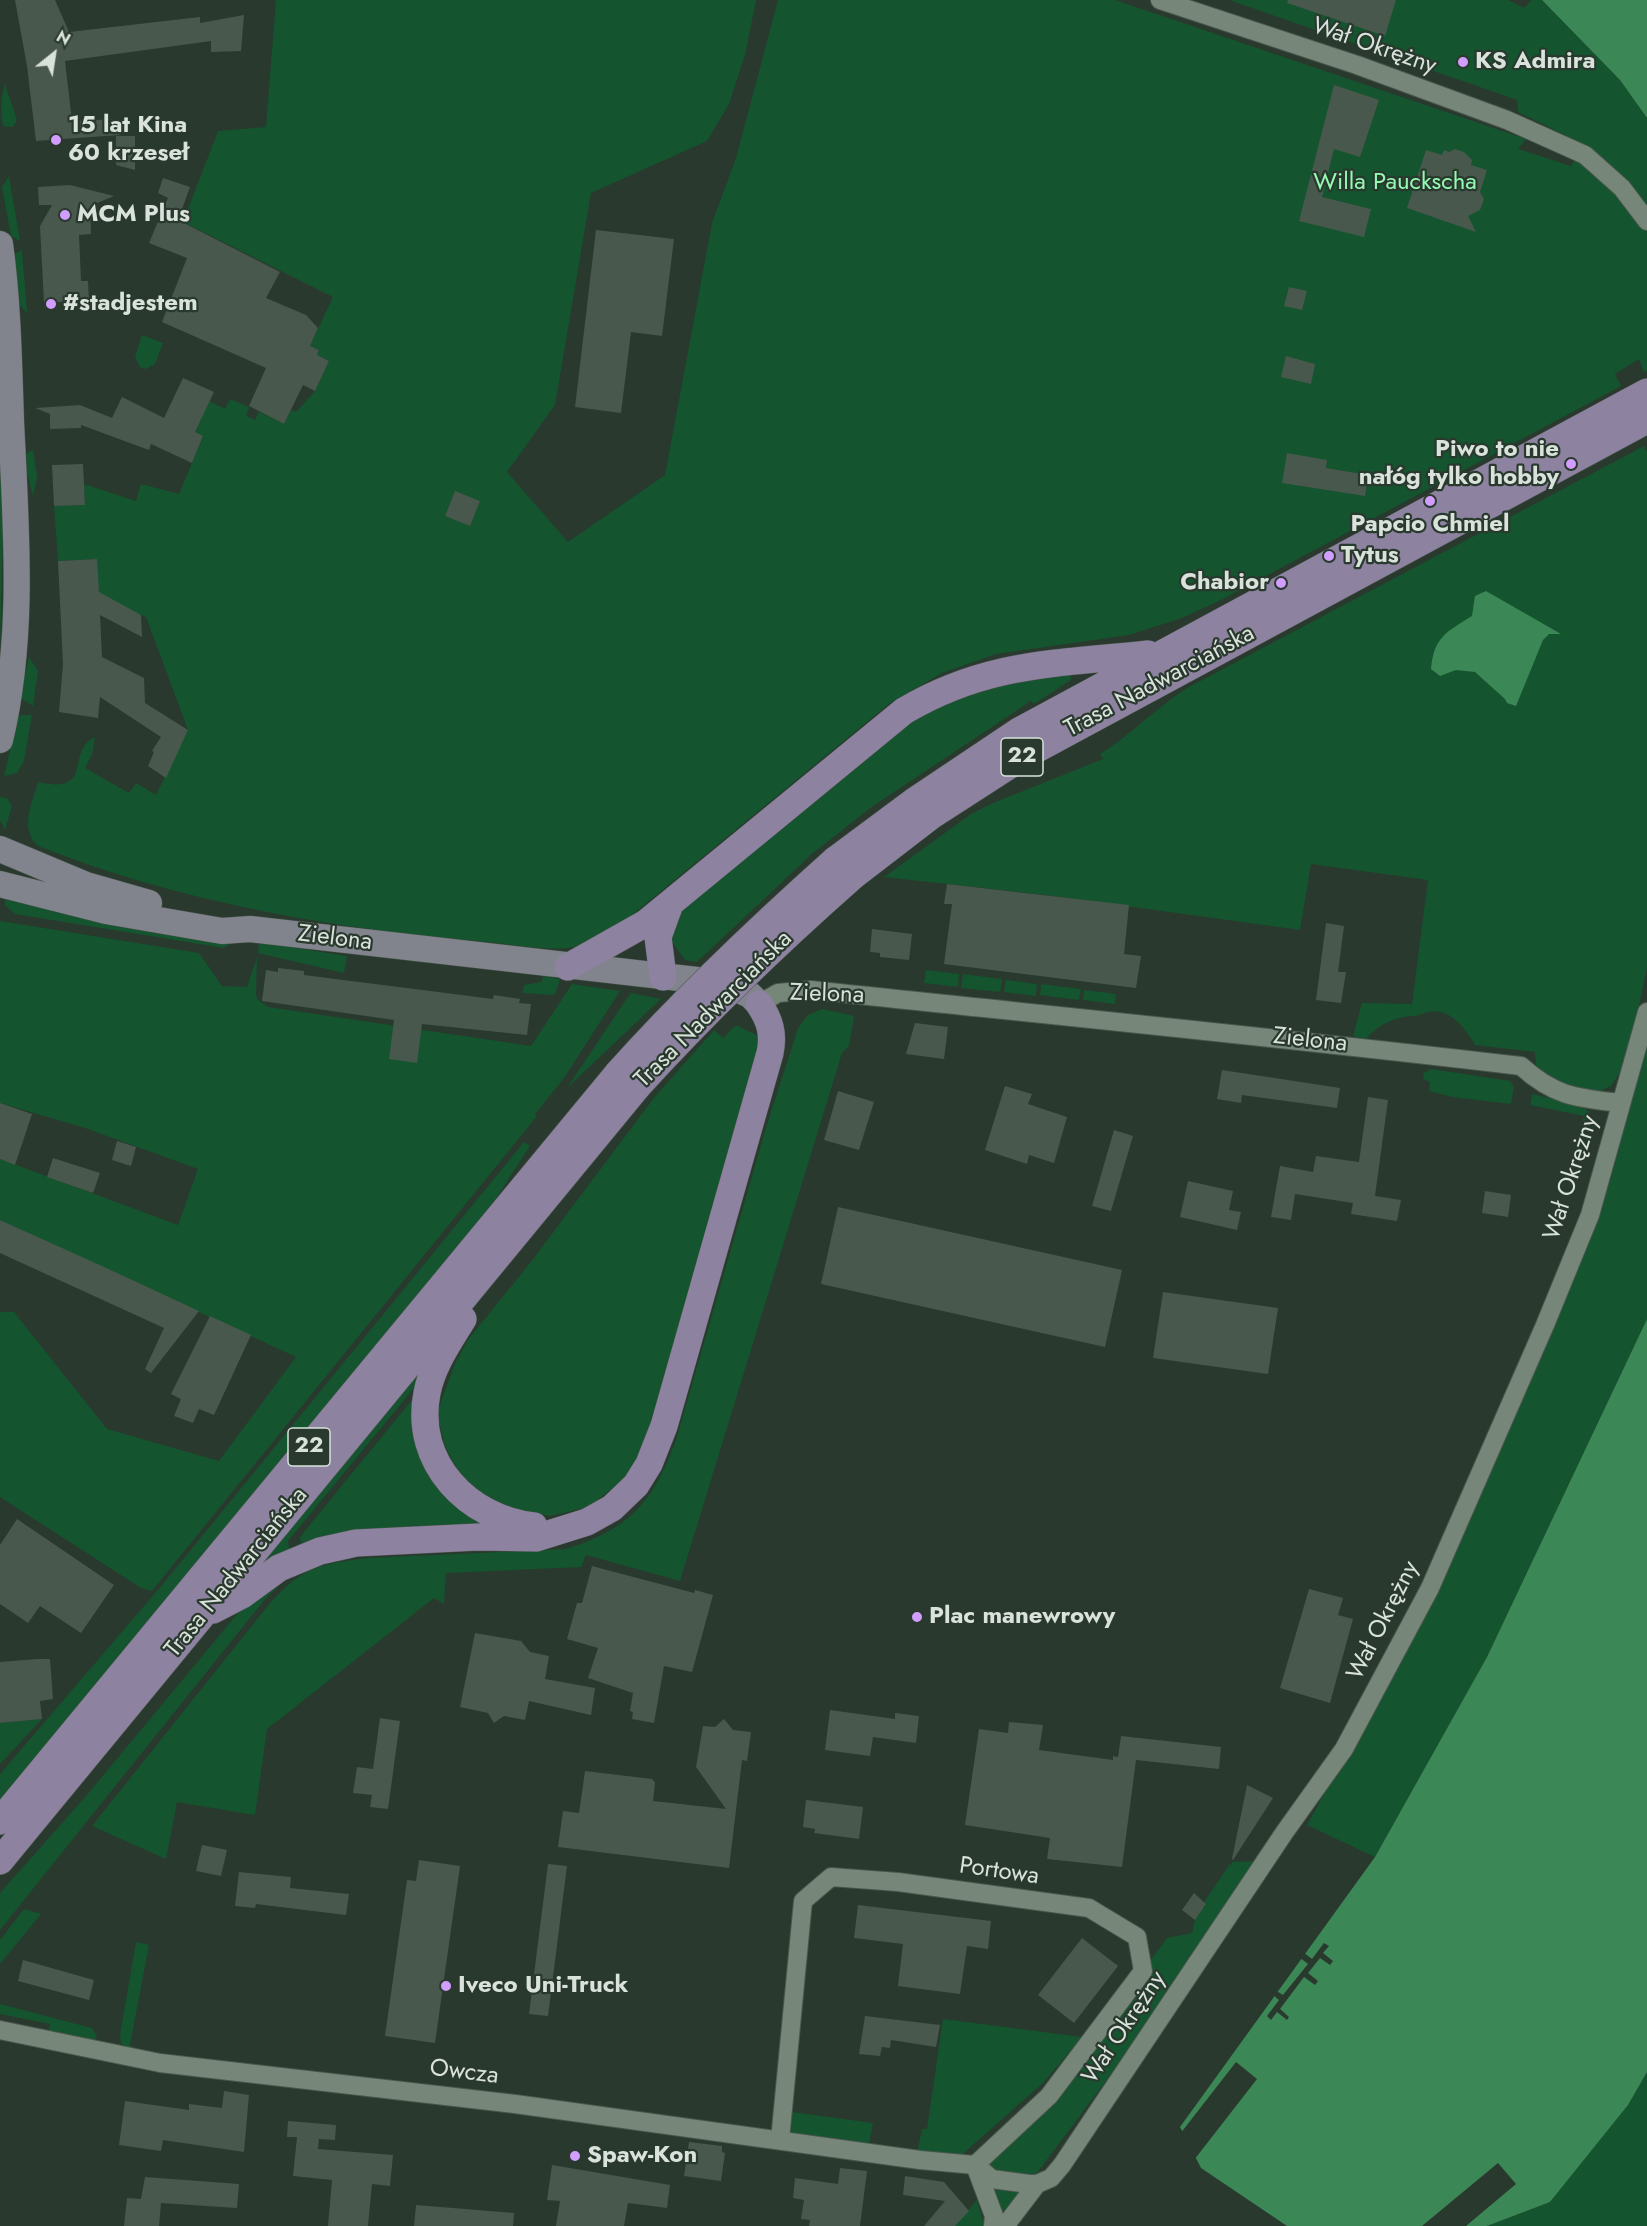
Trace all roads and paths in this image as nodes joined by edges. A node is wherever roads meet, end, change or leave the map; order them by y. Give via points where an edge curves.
1 (1160, 0) edge
2 (1647, 221) edge
3 (0, 244) edge
4 (1647, 392) edge
5 (1647, 420) edge
6 (1198, 647) junction
7 (1161, 653) junction
8 (0, 740) edge
9 (0, 849) edge
10 (844, 868) junction
11 (0, 884) edge
12 (670, 904) junction
13 (250, 929) junction
14 (568, 967) junction
15 (663, 977) junction
16 (759, 1004) junction
17 (1647, 1012) edge
18 (628, 1079) junction
19 (1622, 1103) junction
20 (509, 1241) junction
21 (556, 1531) junction
22 (201, 1616) junction
23 (0, 1821) edge
24 (0, 1861) edge
25 (4, 2032) edge
26 (780, 2140) junction
27 (975, 2165) junction
28 (1037, 2184) junction
29 (993, 2226) edge
30 (1005, 2226) edge

1 - 2 street, Wał Okrężny via 1357,65 1507,120 1585,155 1622,188
3 - 8 street via 17,574 12,667
4 - 6 main road, Trasa Nadwarciańska / 22
5 - 6 main road, Trasa Nadwarciańska / 22
6 - 7 main road, Trasa Nadwarciańska / 22
6 - 10 main road, Trasa Nadwarciańska / 22
7 - 10 main road, Trasa Nadwarciańska / 22 via 1019,731 913,802
7 - 12 main road via 1008,669 938,691 904,711
9 - 13 street via 103,891 220,917
10 - 18 main road, Trasa Nadwarciańska / 22, bridge via 689,1029
11 - 13 street, Zielona via 106,911 222,931
12 - 14 main road via 632,932
12 - 15 main road via 658,937
13 - 14 street, Zielona
14 - 15 street, Zielona
15 - 16 street, Zielona via 723,983 750,994
16 - 19 street, Zielona via 778,993 811,990 1311,1041 1521,1066 1541,1084 1577,1098
16 - 21 main road via 770,1024 770,1053 660,1439 642,1477 621,1501 587,1522
17 - 19 street, Wał Okrężny
18 - 20 main road, Trasa Nadwarciańska / 22
18 - 23 main road, Trasa Nadwarciańska / 22
19 - 28 street, Wał Okrężny via 1590,1215 1545,1325 1444,1557 1394,1658 1344,1749 1062,2165 1051,2178
20 - 21 main road via 437,1362 427,1392 427,1431 430,1448 442,1472 473,1506 513,1524
20 - 22 main road, Trasa Nadwarciańska / 22
21 - 22 main road via 536,1538 356,1543 320,1551 279,1568 242,1595
22 - 24 main road, Trasa Nadwarciańska / 22
25 - 26 street, Owcza via 160,2063 386,2087
26 - 27 street, Owcza
26 - 27 street, Portowa via 803,1901 831,1877 898,1882 1089,1908 1137,1937 1143,1971 1050,2096
27 - 28 street via 992,2179
27 - 29 street via 994,2216
28 - 30 street, Wał Okrężny

